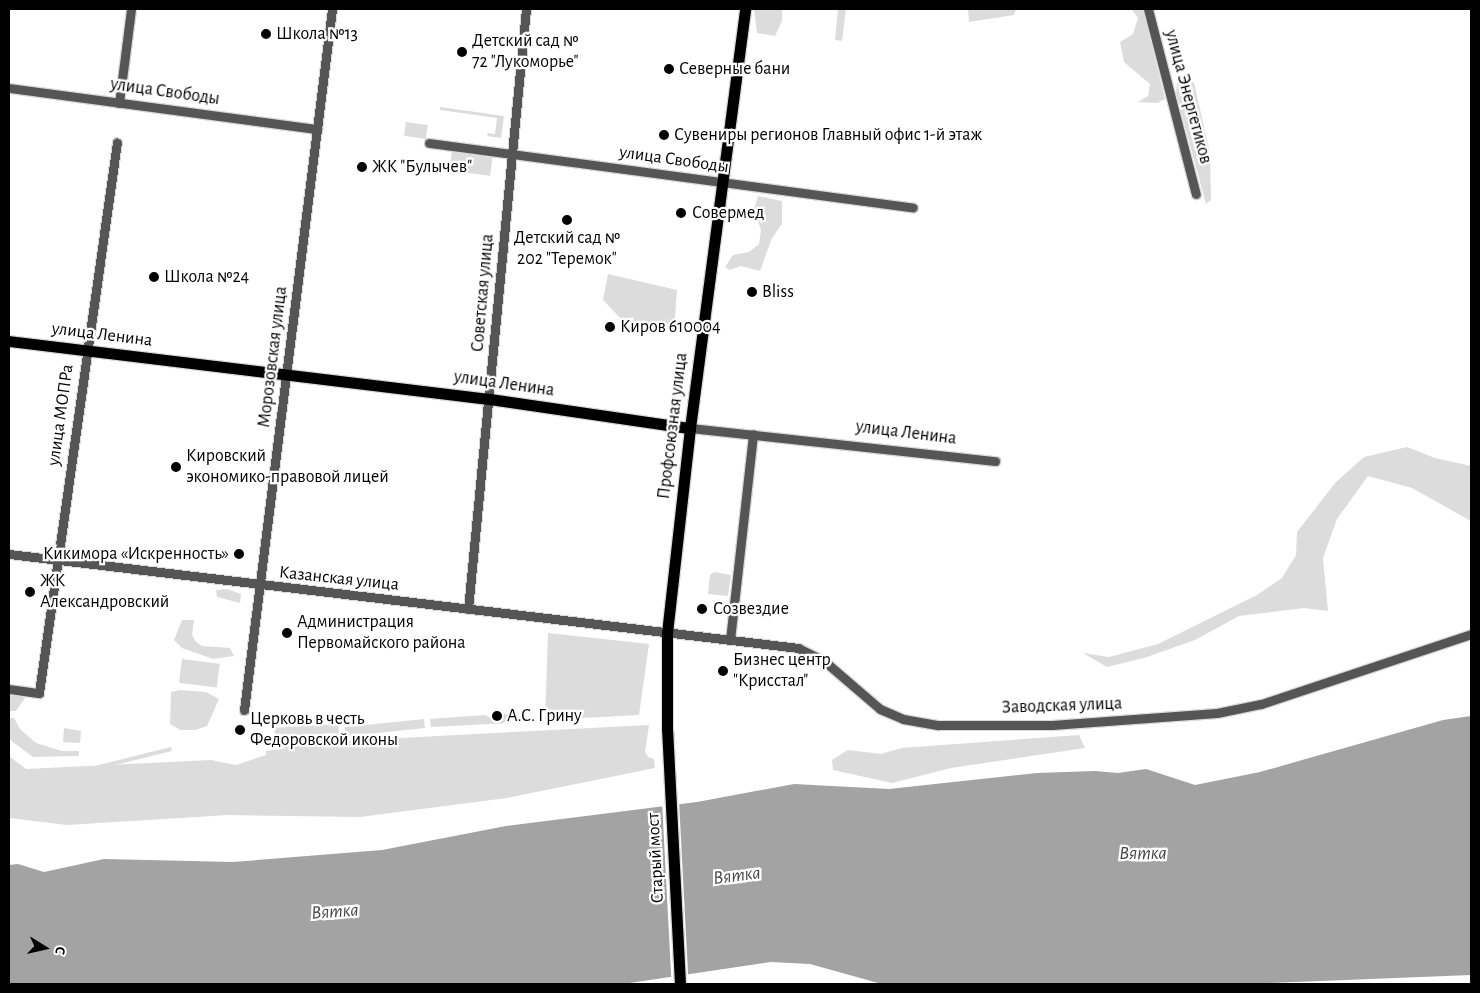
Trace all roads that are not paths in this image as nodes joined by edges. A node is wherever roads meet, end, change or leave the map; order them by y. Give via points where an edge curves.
1 (131, 9) edge
2 (332, 9) edge
3 (526, 9) edge
4 (745, 9) edge
5 (1148, 9) edge
6 (9, 88) edge
7 (118, 103) junction
8 (317, 129) junction
9 (117, 142) dead end
10 (430, 143) dead end
11 (511, 153) junction
12 (722, 184) junction
13 (1196, 194) dead end
14 (913, 208) dead end
15 (9, 341) edge
16 (87, 350) junction
17 (287, 376) junction
18 (490, 398) junction
19 (690, 428) junction
20 (753, 434) junction
21 (995, 461) dead end
22 (9, 554) edge
23 (56, 560) junction
24 (258, 586) junction
25 (468, 609) junction
26 (667, 633) junction
27 (1471, 634) edge
28 (730, 640) junction
29 (9, 689) edge
30 (244, 710) dead end
31 (667, 730) joint
32 (680, 984) edge

1 - 7 street
2 - 8 street, Морозовская улица
3 - 11 street, Советская улица
4 - 12 main road, Профсоюзная улица
5 - 13 street, улица Энергетиков
6 - 7 street, улица Свободы
7 - 8 street, улица Свободы
8 - 17 street, Морозовская улица
9 - 16 street, улица МОПРа
10 - 11 street, улица Свободы
11 - 12 street, улица Свободы
11 - 18 street, Советская улица
12 - 14 street, улица Свободы
12 - 19 main road, Профсоюзная улица
15 - 16 main road, улица Ленина
16 - 17 main road, улица Ленина
16 - 23 street, улица МОПРа
17 - 18 main road, улица Ленина
17 - 24 street, Морозовская улица
18 - 19 main road, улица Ленина
18 - 25 street, Советская улица
19 - 20 street, улица Ленина
19 - 26 main road, Профсоюзная улица
20 - 21 street, улица Ленина
20 - 28 street
22 - 23 street, Казанская улица
23 - 24 street, Казанская улица
23 - 29 street, улица МОПРа via 39,693
24 - 25 street, Казанская улица
24 - 30 street, Морозовская улица
25 - 26 street, Казанская улица
26 - 28 street, Заводская улица
26 - 31 main road, Профсоюзная улица
27 - 28 street, Заводская улица via 1399,660 1231,710 1044,725 938,725 903,719 868,702 814,654 788,646
31 - 32 main road, Старый мост

